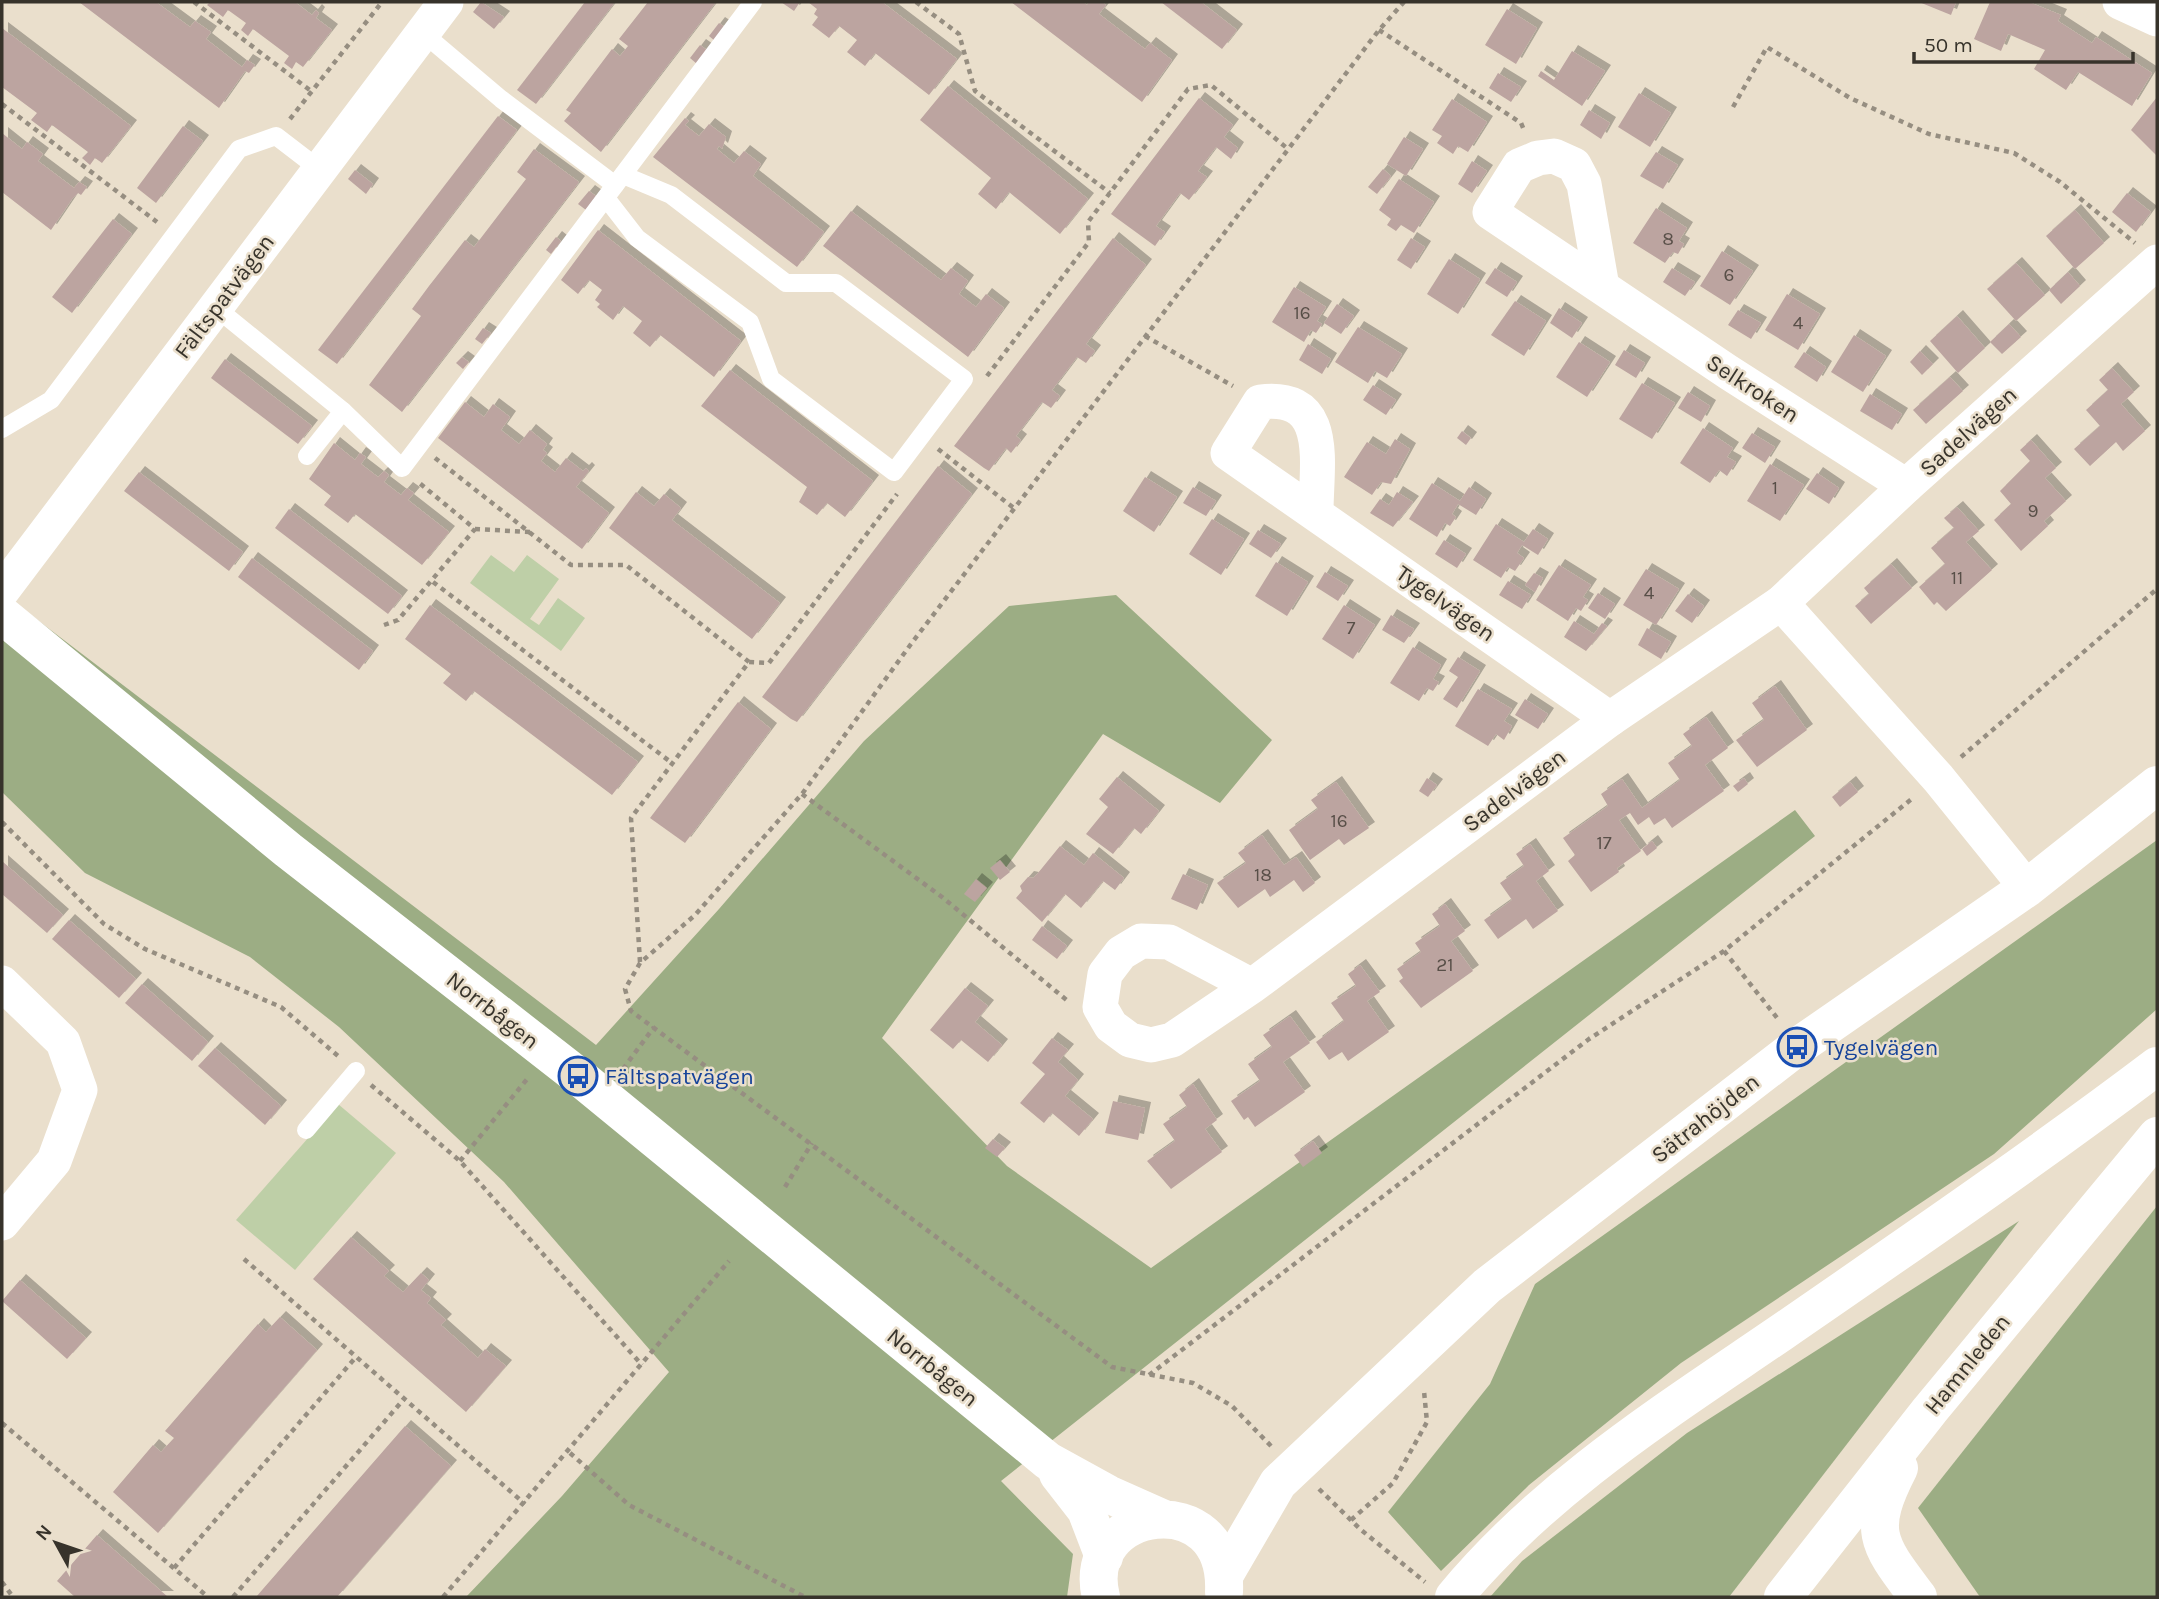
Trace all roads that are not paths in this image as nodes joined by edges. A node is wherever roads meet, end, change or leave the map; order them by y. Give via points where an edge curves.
1 (446, 2) edge
2 (753, 2) edge
3 (2120, 2) edge
4 (2157, 19) edge
5 (423, 33) junction
6 (319, 169) junction
7 (615, 186) junction
8 (2146, 253) edge
9 (1602, 287) junction
10 (215, 307) junction
11 (343, 411) junction
12 (2, 429) edge
13 (307, 456) dead end
14 (1906, 486) junction
15 (1316, 512) junction
16 (2, 591) edge
17 (1781, 603) junction
18 (2, 615) edge
19 (1610, 719) junction
20 (2157, 785) edge
21 (2027, 888) junction
22 (2, 984) edge
23 (1252, 986) junction
24 (2157, 1066) edge
25 (355, 1071) dead end
26 (306, 1130) dead end
27 (2157, 1136) edge
28 (2, 1223) edge
29 (1930, 1410) junction
30 (1048, 1461) junction
31 (1288, 1471) junction
32 (1171, 1519) junction
33 (1098, 1582) edge
34 (1224, 1590) edge
35 (1441, 1591) edge
36 (1783, 1597) edge
37 (1918, 1597) edge

1 - 5 street, Fältspatvägen
2 - 7 lane
3 - 4 street
5 - 6 street, Fältspatvägen
5 - 7 lane
6 - 10 street, Fältspatvägen
6 - 12 lane via 276,136 239,149 51,400
7 - 7 lane via 637,238 750,322 771,379 894,472 964,379 836,283 786,283 671,195
7 - 11 lane via 402,468
8 - 14 street, Sadelvägen
9 - 9 street, Selkroken via 1584,184 1574,165 1554,156 1519,166 1490,212
9 - 14 street, Selkroken
10 - 11 lane
10 - 16 street, Fältspatvägen
11 - 13 lane
14 - 17 street, Sadelvägen
15 - 15 street, Tygelvägen via 1312,420 1288,402 1260,402 1228,453
15 - 19 street, Tygelvägen
17 - 19 street, Sadelvägen
17 - 21 street via 1938,778
18 - 30 street, Norrbågen via 288,850 578,1076
19 - 23 street, Sadelvägen
20 - 21 street, Sätrahöjden
21 - 31 street, Sätrahöjden via 1797,1047 1488,1286
22 - 28 street via 64,1042 80,1090 54,1161
23 - 23 street, Sadelvägen via 1169,942 1141,941 1121,953 1105,974 1100,1007 1111,1026 1130,1040 1151,1045 1172,1040
24 - 35 street via 2009,1176 1660,1413
25 - 26 lane
27 - 29 street, Hamnleden
29 - 36 street, Hamnleden
29 - 37 street via 1886,1494 1881,1513 1882,1545 1890,1563
30 - 32 street, Norrbågen via 1108,1494
30 - 33 street, Norrbågen via 1086,1510
31 - 32 street, Sätrahöjden via 1221,1515
31 - 34 street, Sätrahöjden
32 - 33 street, Sätrahöjden via 1143,1521 1113,1541
32 - 34 street, Norrbågen via 1197,1528 1210,1541 1220,1556

